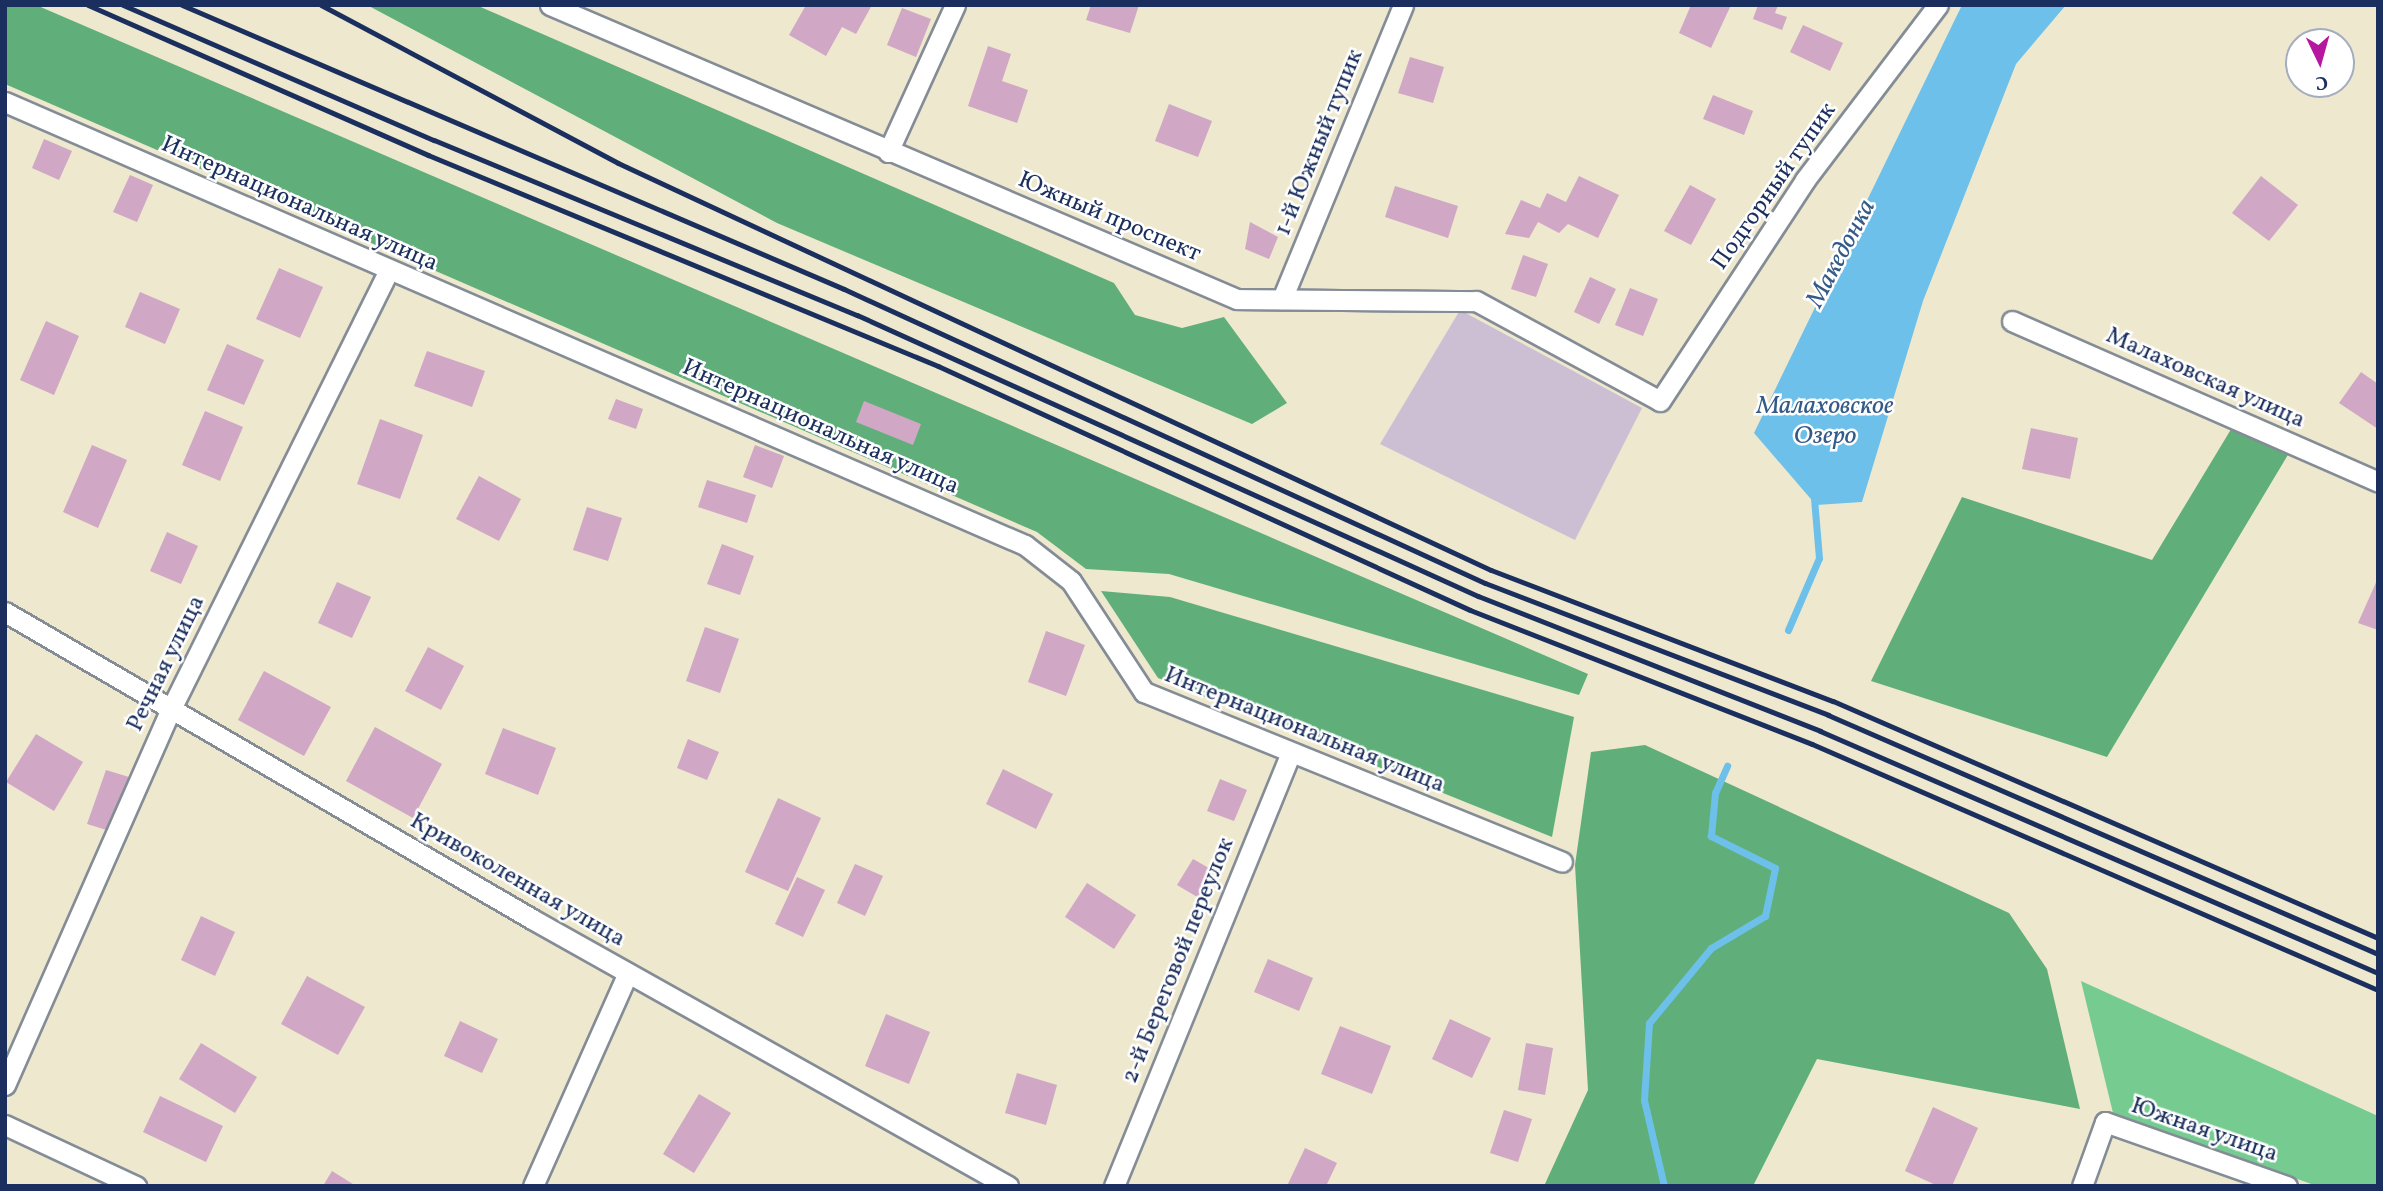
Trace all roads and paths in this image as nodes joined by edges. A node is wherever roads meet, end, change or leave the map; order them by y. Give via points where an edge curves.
1 (550, 5) edge
2 (955, 5) edge
3 (1403, 5) edge
4 (1938, 5) edge
5 (5, 102) edge
6 (888, 152) junction
7 (388, 272) junction
8 (1282, 299) junction
9 (2012, 321) dead end
10 (1660, 401) joint
11 (2378, 482) edge
12 (5, 612) edge
13 (171, 709) junction
14 (1290, 754) junction
15 (1562, 862) dead end
16 (628, 974) junction
17 (5, 1085) edge
18 (5, 1125) edge
19 (136, 1186) edge
20 (533, 1186) edge
21 (1008, 1186) edge
22 (1114, 1186) edge
23 (2082, 1186) edge
24 (2287, 1186) edge

1 - 6 street, Южный проспект
2 - 6 street
3 - 8 street, 1-й Южный тупик
4 - 10 street, Подгорный тупик via 1805,180
5 - 7 street, Интернациональная улица
6 - 8 street, Южный проспект via 1237,299
7 - 13 street, Речная улица
7 - 14 street, Интернациональная улица via 707,404 1025,545 1071,581 1144,692
8 - 10 street, Южный проспект via 1476,301
9 - 11 street, Малаховская улица
12 - 13 street, Кривоколенная улица
13 - 16 street, Кривоколенная улица
13 - 17 street, Речная улица
14 - 15 street, Интернациональная улица
14 - 22 street, 2-й Береговой переулок
16 - 20 street
16 - 21 street, Кривоколенная улица
18 - 19 street
23 - 24 street, Южная улица via 2105,1122

